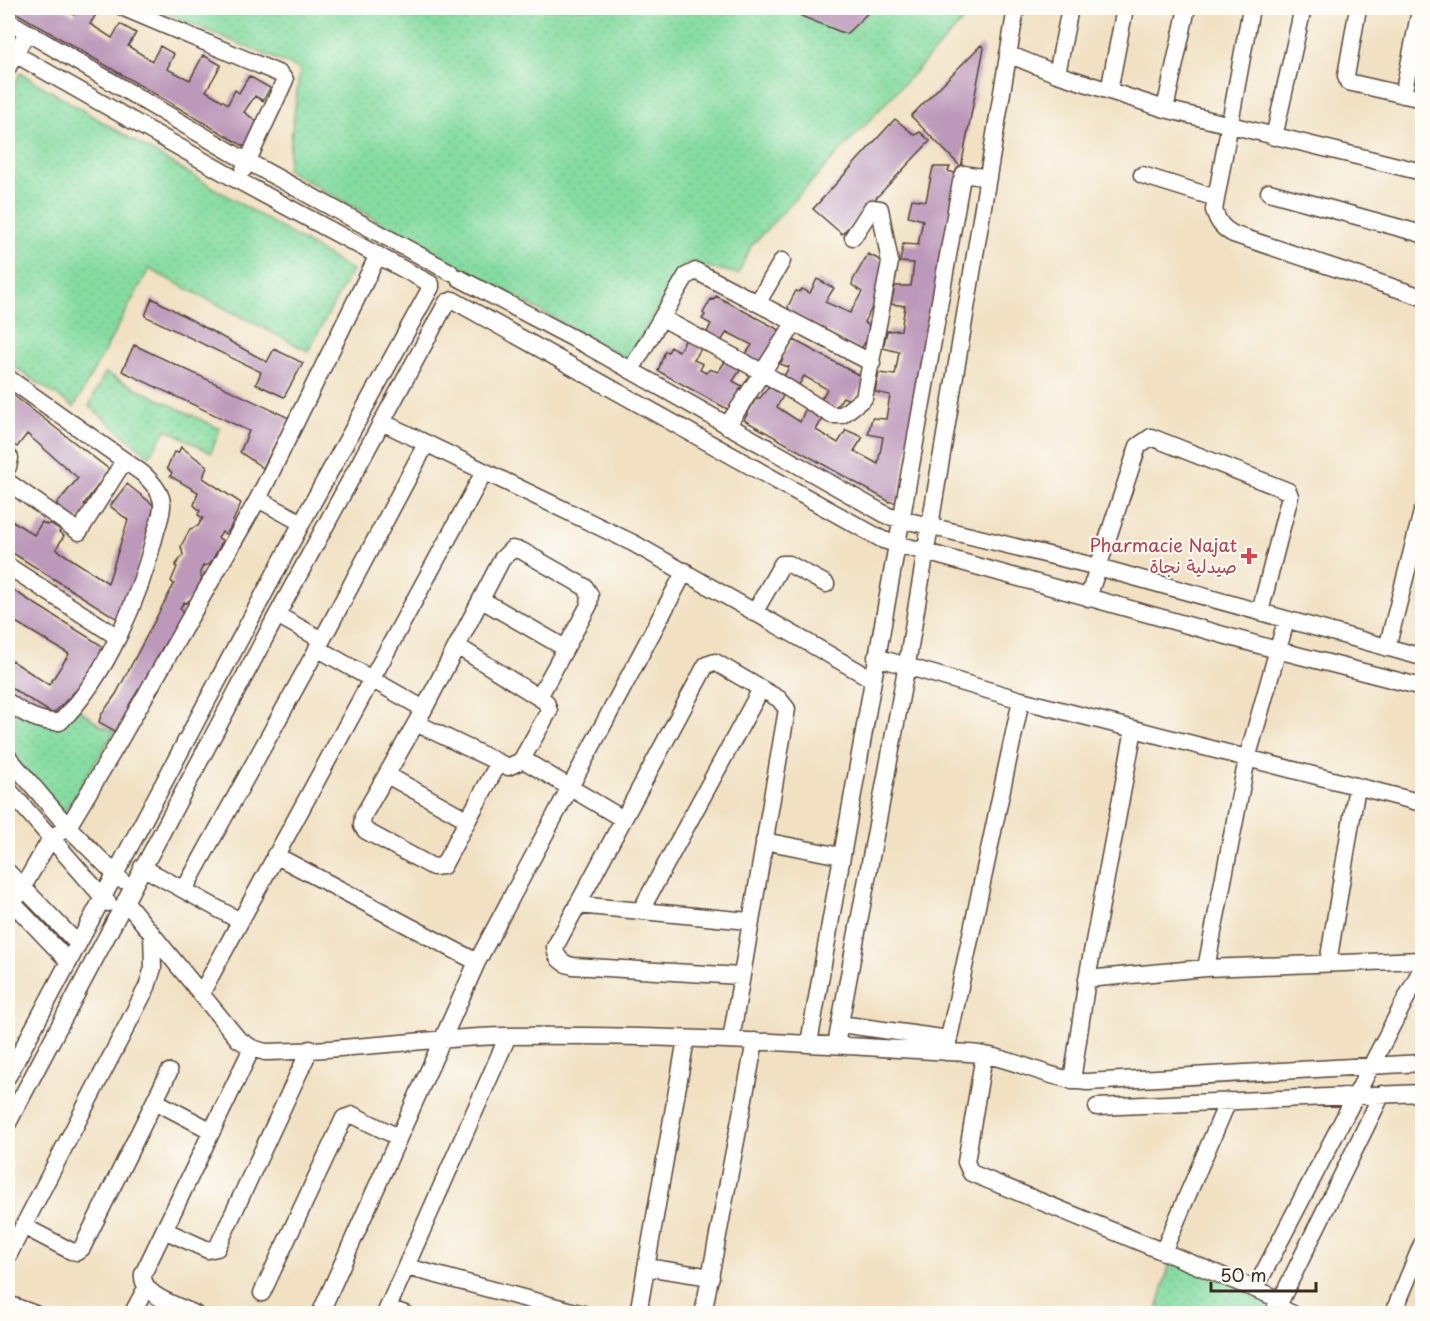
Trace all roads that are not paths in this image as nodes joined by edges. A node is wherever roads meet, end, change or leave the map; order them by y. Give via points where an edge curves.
1 (124, 8) edge
2 (1016, 8) edge
3 (1070, 8) edge
4 (1125, 8) edge
5 (1187, 8) edge
6 (1251, 8) edge
7 (1304, 8) edge
8 (1358, 8) edge
9 (1417, 9) edge
10 (8, 21) edge
11 (27, 32) junction
12 (1008, 54) junction
13 (10, 57) edge
14 (1057, 74) junction
15 (1109, 91) junction
16 (1403, 95) junction
17 (1422, 99) edge
18 (1165, 109) junction
19 (1227, 126) junction
20 (1274, 136) junction
21 (248, 161) junction
22 (1422, 172) edge
23 (1142, 175) dead end
24 (988, 178) junction
25 (237, 180) junction
26 (1269, 192) dead end
27 (1216, 198) junction
28 (1422, 234) edge
29 (853, 237) dead end
30 (378, 255) junction
31 (782, 261) dead end
32 (455, 275) junction
33 (431, 285) junction
34 (1422, 297) edge
35 (450, 301) junction
36 (759, 302) junction
37 (662, 318) junction
38 (794, 324) junction
39 (586, 345) junction
40 (872, 363) junction
41 (574, 368) junction
42 (631, 370) junction
43 (762, 372) junction
44 (8, 378) edge
45 (382, 422) junction
46 (733, 429) junction
47 (426, 444) junction
48 (727, 453) junction
49 (8, 456) edge
50 (124, 461) junction
51 (8, 466) edge
52 (484, 472) junction
53 (8, 482) edge
54 (258, 499) junction
55 (1422, 512) edge
56 (903, 520) junction
57 (302, 523) junction
58 (327, 523) junction
59 (930, 526) junction
60 (316, 544) junction
61 (898, 545) junction
62 (925, 553) junction
63 (8, 566) edge
64 (1098, 567) junction
65 (685, 571) junction
66 (826, 584) dead end
67 (1088, 598) junction
68 (482, 600) junction
69 (1260, 612) junction
70 (754, 613) junction
71 (277, 615) junction
72 (1286, 621) junction
73 (116, 636) junction
74 (320, 644) junction
75 (457, 646) junction
76 (565, 648) junction
77 (1387, 648) junction
78 (1278, 650) junction
79 (876, 657) junction
80 (1422, 657) edge
81 (907, 664) junction
82 (371, 679) junction
83 (872, 679) junction
84 (1422, 687) edge
85 (761, 689) junction
86 (538, 697) junction
87 (1021, 700) junction
88 (8, 702) edge
89 (420, 716) junction
90 (1134, 729) junction
91 (8, 757) edge
92 (522, 759) junction
93 (1247, 759) junction
94 (498, 764) junction
95 (387, 775) junction
96 (570, 786) junction
97 (1357, 786) junction
98 (8, 789) edge
99 (1422, 803) edge
100 (623, 819) junction
101 (468, 820) junction
102 (68, 827) junction
103 (51, 838) junction
104 (764, 841) junction
105 (275, 855) junction
106 (841, 856) junction
107 (142, 867) junction
108 (8, 872) edge
109 (116, 874) junction
110 (23, 888) junction
111 (184, 890) junction
112 (103, 898) junction
113 (124, 901) junction
114 (577, 904) junction
115 (9, 905) edge
116 (641, 910) junction
117 (240, 921) junction
118 (749, 921) junction
119 (152, 933) junction
120 (78, 944) junction
121 (1422, 960) edge
122 (69, 962) junction
123 (477, 962) junction
124 (1328, 963) junction
125 (1206, 968) junction
126 (1422, 968) edge
127 (741, 976) junction
128 (1087, 979) junction
129 (202, 992) junction
130 (840, 1024) junction
131 (507, 1036) junction
132 (441, 1038) junction
133 (686, 1039) junction
134 (731, 1040) junction
135 (755, 1041) junction
136 (809, 1043) junction
137 (836, 1045) junction
138 (948, 1045) junction
139 (252, 1048) junction
140 (310, 1049) junction
141 (984, 1055) junction
142 (1422, 1063) edge
143 (1371, 1065) junction
144 (169, 1072) dead end
145 (8, 1076) edge
146 (1072, 1081) junction
147 (1422, 1093) edge
148 (1382, 1094) junction
149 (1356, 1095) junction
150 (155, 1101) junction
151 (1228, 1101) junction
152 (1097, 1107) dead end
153 (8, 1123) edge
154 (212, 1131) junction
155 (398, 1137) junction
156 (23, 1226) junction
157 (164, 1230) junction
158 (1421, 1251) edge
159 (1163, 1252) junction
160 (8, 1256) edge
161 (407, 1267) junction
162 (646, 1267) junction
163 (711, 1277) junction
164 (146, 1288) junction
165 (1256, 1289) junction
166 (262, 1293) dead end
167 (8, 1304) edge
168 (1277, 1306) edge
169 (386, 1311) edge
170 (576, 1313) edge
171 (35, 1314) edge
172 (132, 1314) edge
173 (195, 1314) edge
174 (320, 1314) edge
175 (405, 1314) edge
176 (638, 1314) edge
177 (704, 1314) edge
178 (1293, 1314) edge
179 (1393, 1314) edge

1 - 21 street via 280,74 285,80
2 - 12 street
3 - 14 street
4 - 15 street
5 - 18 street
6 - 19 street
7 - 20 street
8 - 16 street via 1346,79
9 - 16 street
10 - 11 street
11 - 13 street
11 - 21 street
12 - 14 street
12 - 24 street
13 - 25 street
14 - 15 street
15 - 18 street
16 - 17 street
18 - 19 street
19 - 20 street
19 - 27 street
20 - 22 street
21 - 25 street
21 - 32 street
23 - 27 street
24 - 56 street via 964,174 961,182
24 - 59 street
25 - 30 street
26 - 28 street
27 - 34 street via 1217,220 1233,234
29 - 40 street via 872,208 880,209 890,262
30 - 33 street
30 - 54 street
31 - 36 street
32 - 33 street via 436,275
32 - 35 street via 462,288
32 - 39 street
33 - 35 street via 434,296
33 - 57 street
35 - 41 street
35 - 45 street
36 - 37 street via 696,271 686,276
36 - 38 street
37 - 42 street
37 - 43 street
38 - 40 street
38 - 43 street
39 - 41 street
39 - 42 street
40 - 43 street via 864,398 842,415 831,415
41 - 48 street
42 - 46 street
43 - 46 street
44 - 50 street
45 - 47 street
45 - 58 street
46 - 48 street
46 - 56 street via 882,513
47 - 52 street
47 - 74 street
48 - 61 street
49 - 51 street
50 - 53 street via 79,532
50 - 73 street via 149,479 162,504 133,609
52 - 65 street
52 - 82 street
54 - 57 street
54 - 102 street
55 - 77 street
56 - 59 street
56 - 61 street
57 - 58 street via 319,514
57 - 60 street via 303,543
57 - 109 street
58 - 60 street
59 - 62 street
59 - 64 street
60 - 71 street
61 - 62 street
61 - 79 street
62 - 67 street
62 - 81 street
63 - 73 street
64 - 67 street
64 - 69 street
64 - 69 street via 1138,446 1149,437 1157,438 1288,491 1290,496
65 - 70 street
65 - 96 street
66 - 70 street via 782,564
67 - 78 street
68 - 75 street
68 - 76 street
68 - 76 street via 512,549 571,579 588,591 590,600
69 - 72 street
70 - 83 street
71 - 74 street
71 - 107 street
72 - 77 street
72 - 78 street
73 - 88 street via 78,705 60,722 45,722
74 - 82 street
74 - 111 street
75 - 86 street
75 - 89 street
76 - 86 street
77 - 80 street
78 - 84 street
78 - 93 street
79 - 81 street
79 - 83 street
81 - 87 street
81 - 130 street
82 - 89 street
82 - 105 street
83 - 106 street
85 - 100 street via 718,662 706,665
85 - 104 street via 782,701 787,709
85 - 116 street
86 - 92 street via 546,702 549,711
87 - 90 street
87 - 138 street
89 - 94 street
89 - 95 street
90 - 93 street
90 - 128 street
91 - 102 street
92 - 94 street via 513,766
92 - 96 street
93 - 97 street
93 - 125 street
94 - 101 street
95 - 101 street
95 - 101 street via 362,819 366,831 440,868 448,861
96 - 100 street
96 - 123 street
97 - 99 street
97 - 124 street
98 - 103 street
100 - 114 street
102 - 103 street
102 - 109 street
103 - 110 street
103 - 112 street
104 - 106 street
104 - 118 street
105 - 117 street
105 - 123 street
106 - 136 street
107 - 111 street
107 - 113 street
108 - 110 street
109 - 112 street
109 - 113 street
110 - 115 street
110 - 120 street
111 - 117 street
112 - 113 street
112 - 120 street
113 - 119 street
113 - 153 street
114 - 116 street
114 - 127 street via 555,946 558,958 567,965
115 - 122 street
116 - 118 street
117 - 129 street
118 - 127 street
119 - 129 street
119 - 156 street via 153,968 147,987
120 - 122 street
121 - 124 street
122 - 145 street
123 - 132 street
124 - 125 street
125 - 128 street
126 - 143 street
127 - 134 street
128 - 146 street
129 - 139 street via 238,1039
130 - 137 street
130 - 138 street
131 - 132 street
131 - 133 street
131 - 161 street
132 - 140 street
132 - 155 street
133 - 134 street
133 - 162 street
134 - 135 street
135 - 136 street
135 - 163 street
136 - 137 street
137 - 138 street
138 - 141 street
139 - 140 street via 265,1052
139 - 154 street
140 - 157 street via 217,1248 207,1250
141 - 146 street
141 - 159 street via 966,1162 971,1173
142 - 143 street
143 - 146 street
143 - 149 street
144 - 150 street
147 - 148 street
148 - 149 street
148 - 168 street
149 - 151 street
149 - 165 street
150 - 154 street
150 - 156 street via 82,1248 71,1251
151 - 152 street
151 - 159 street
154 - 157 street
155 - 166 street via 353,1115 344,1118
155 - 174 street
156 - 160 street
157 - 164 street via 142,1274
158 - 179 street
159 - 165 street
161 - 169 street
161 - 170 street
162 - 163 street
162 - 176 street
163 - 177 street
164 - 172 street
164 - 173 street
165 - 168 street
167 - 171 street
168 - 178 street
169 - 175 street

